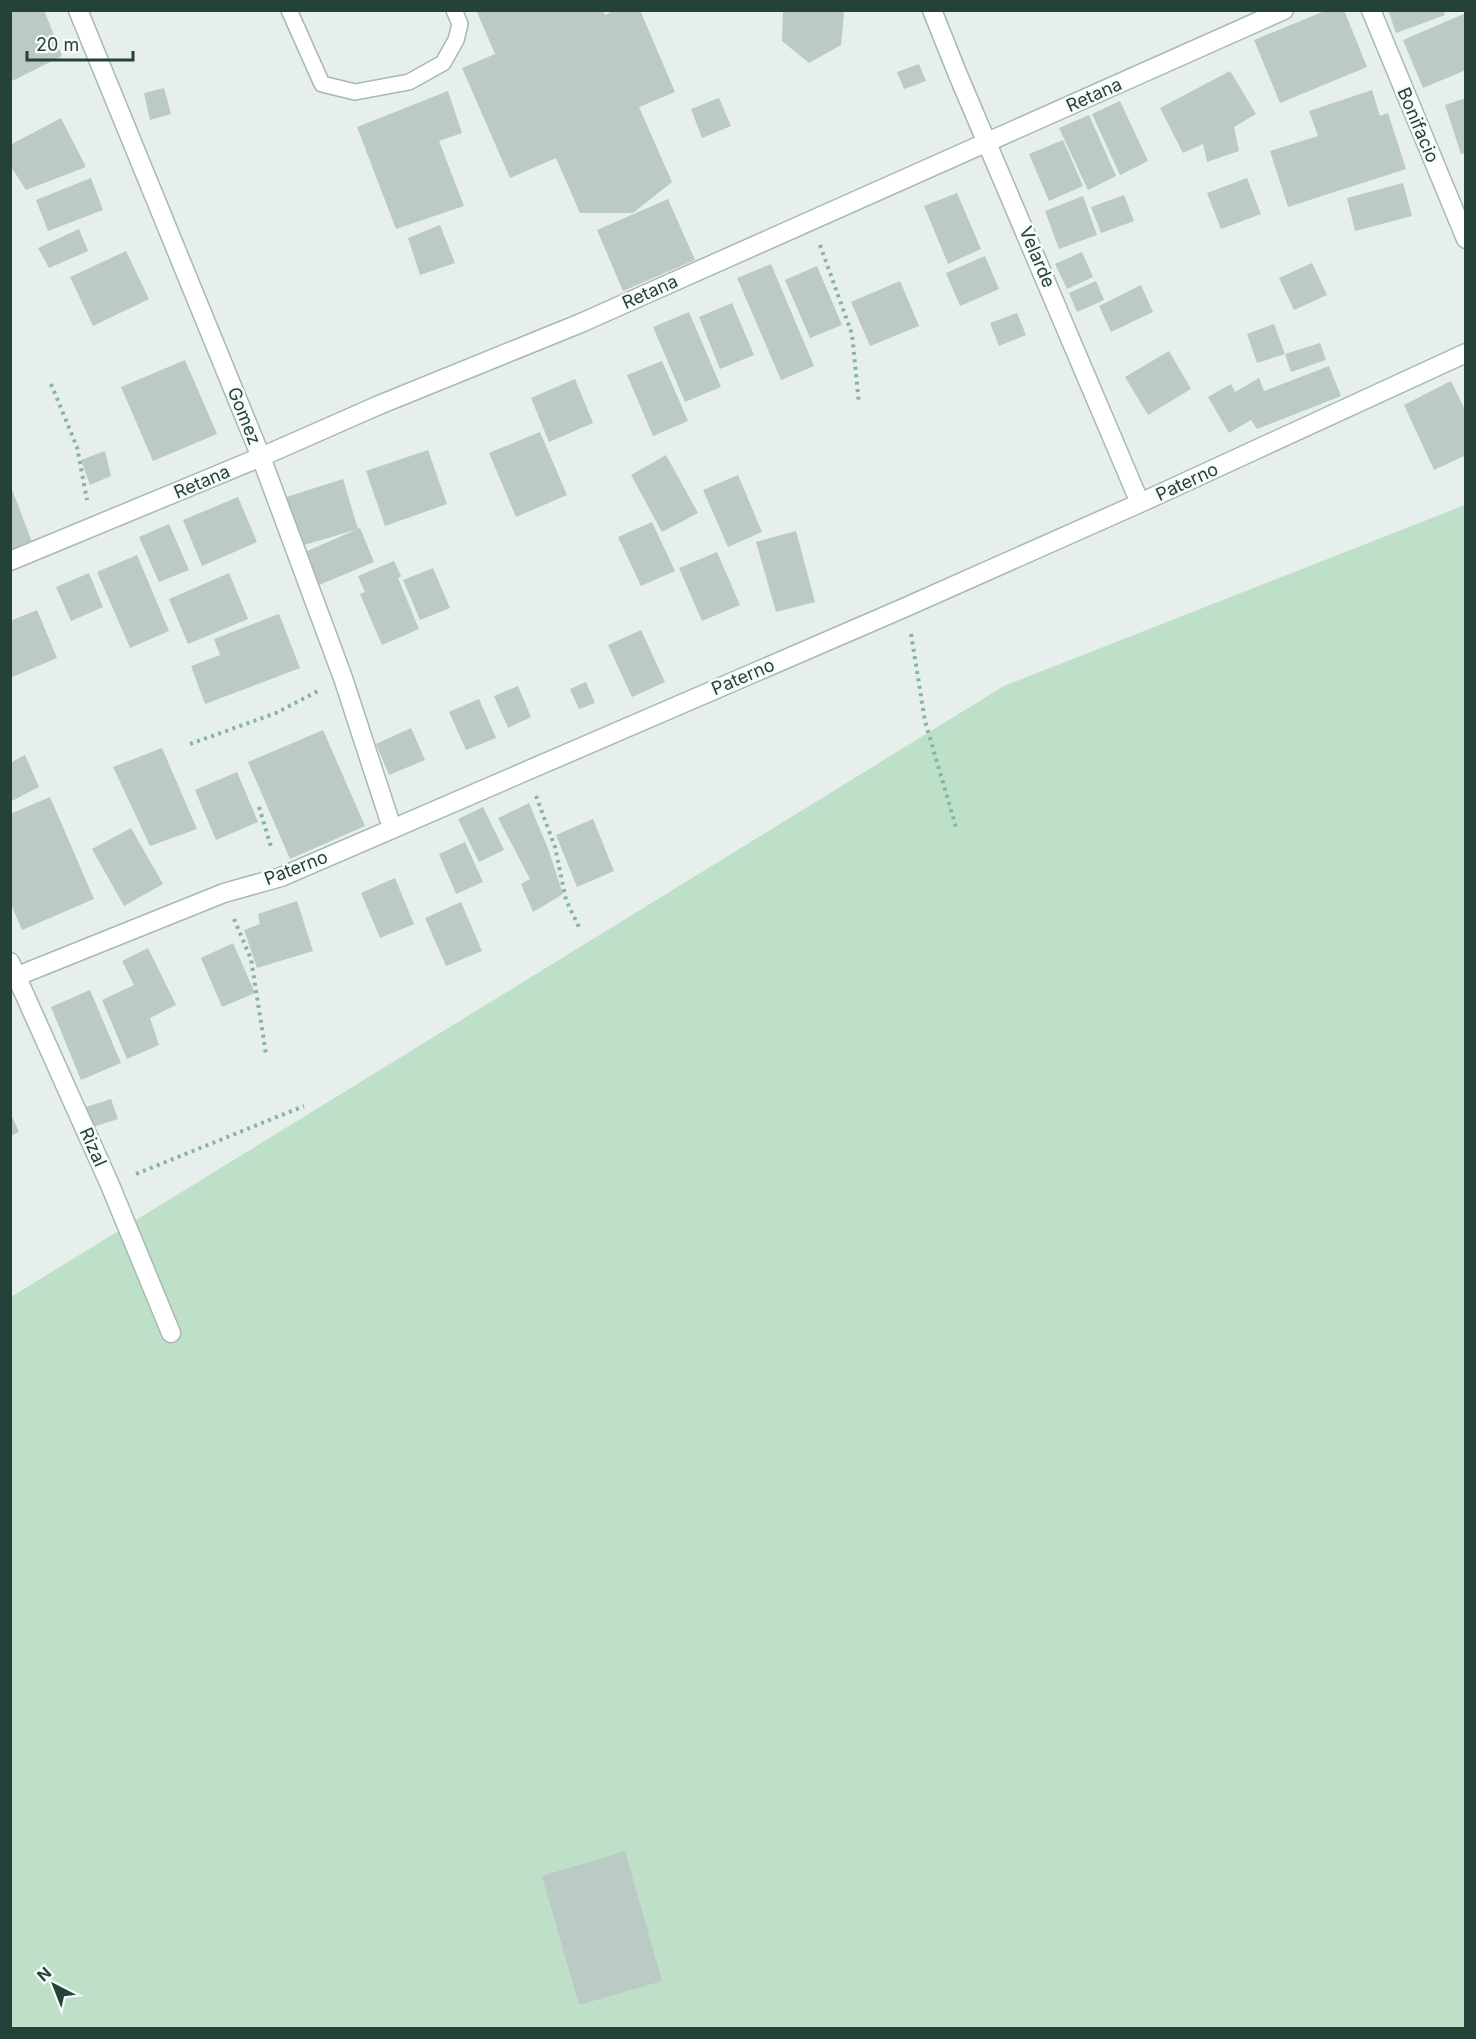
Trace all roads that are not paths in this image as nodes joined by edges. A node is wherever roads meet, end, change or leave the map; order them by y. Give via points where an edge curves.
1 (78, 10) edge
2 (289, 10) edge
3 (454, 10) edge
4 (932, 10) edge
5 (1284, 10) edge
6 (1371, 10) edge
7 (988, 142) junction
8 (1466, 239) edge
9 (1466, 353) edge
10 (261, 457) junction
11 (1140, 504) junction
12 (10, 561) edge
13 (393, 828) junction
14 (12, 972) edge
15 (171, 1333) dead end

1 - 10 street, Gomez
2 - 3 lane via 322,84 355,92 409,82 442,63 456,40 460,24
4 - 7 street, Velarde
5 - 7 street, Retana
6 - 8 street, Bonifacio
7 - 10 street, Retana via 581,323
7 - 11 street, Velarde
9 - 11 street, Paterno
10 - 12 street, Retana
10 - 13 street, Gomez via 343,678
11 - 13 street, Paterno
13 - 14 street, Paterno via 280,877 224,893
14 - 15 street, Rizal via 110,1185

